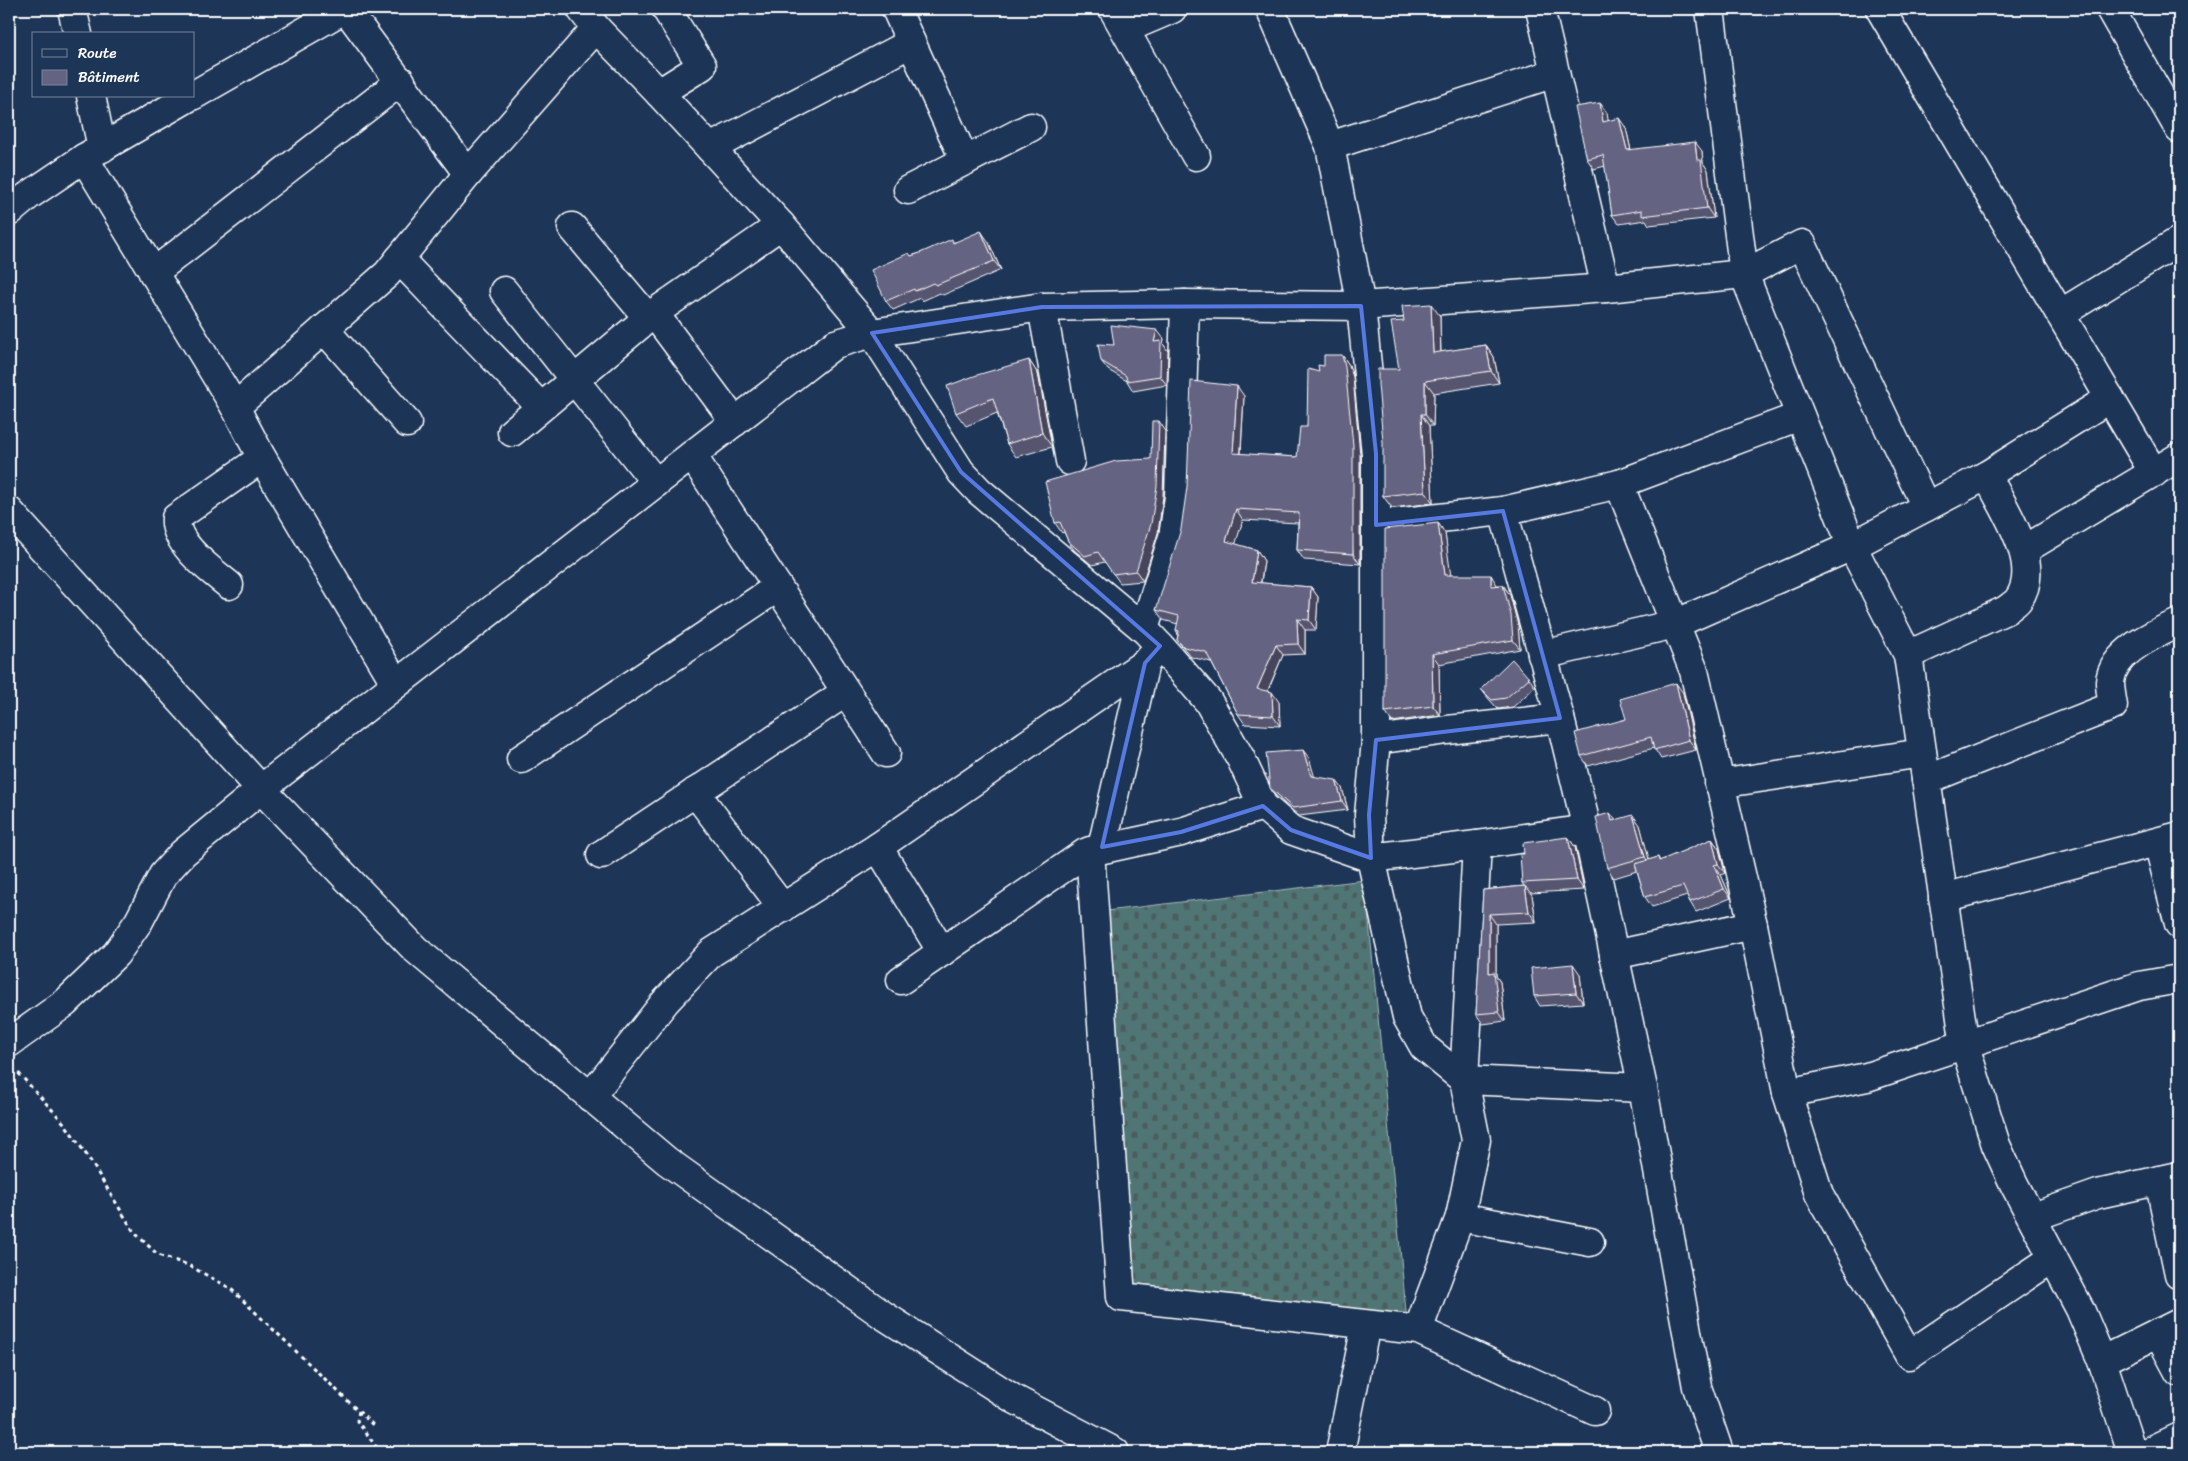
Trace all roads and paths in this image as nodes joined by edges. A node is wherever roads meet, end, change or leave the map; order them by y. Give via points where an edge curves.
1 (72, 9) edge
2 (345, 9) edge
3 (666, 9) edge
4 (896, 9) edge
5 (1172, 9) edge
6 (1270, 9) edge
7 (1540, 9) edge
8 (1710, 9) edge
9 (1880, 9) edge
10 (2110, 9) edge
11 (588, 18) edge
12 (1119, 19) edge
13 (78, 32) edge
14 (910, 43) junction
15 (1555, 73) junction
16 (400, 81) junction
17 (659, 92) junction
18 (195, 94) edge
19 (91, 98) edge
20 (189, 98) edge
21 (2177, 121) edge
22 (1031, 127) dead end
23 (1330, 146) junction
24 (710, 148) junction
25 (93, 153) junction
26 (1196, 156) dead end
27 (965, 161) junction
28 (468, 174) junction
29 (908, 190) dead end
30 (9, 212) edge
31 (781, 225) junction
32 (572, 228) dead end
33 (2179, 241) edge
34 (399, 259) junction
35 (154, 273) junction
36 (1744, 274) junction
37 (1606, 288) junction
38 (504, 291) dead end
39 (1185, 304) junction
40 (1361, 306) junction
41 (1042, 307) junction
42 (2060, 314) junction
43 (651, 315) junction
44 (324, 329) junction
45 (872, 333) junction
46 (574, 379) junction
47 (2110, 398) junction
48 (235, 407) junction
49 (541, 407) junction
50 (1800, 416) junction
51 (735, 422) junction
52 (407, 423) dead end
53 (512, 432) dead end
54 (692, 455) junction
55 (2179, 457) edge
56 (262, 458) junction
57 (1070, 460) dead end
58 (2154, 472) junction
59 (1987, 475) junction
60 (656, 483) junction
61 (1618, 484) junction
62 (1926, 508) junction
63 (9, 511) edge
64 (1502, 511) junction
65 (1376, 525) junction
66 (1852, 546) junction
67 (2024, 550) junction
68 (229, 585) dead end
69 (778, 586) junction
70 (2179, 623) edge
71 (1675, 624) junction
72 (1150, 646) junction
73 (1542, 655) junction
74 (1908, 656) junction
75 (396, 684) junction
76 (846, 692) junction
77 (1560, 718) junction
78 (1376, 740) junction
79 (886, 753) dead end
80 (1922, 753) junction
81 (521, 759) dead end
82 (1926, 780) junction
83 (1719, 784) junction
84 (261, 789) junction
85 (695, 792) junction
86 (1263, 806) junction
87 (1587, 829) junction
88 (2169, 839) edge
89 (1477, 845) junction
90 (878, 847) junction
91 (1096, 849) junction
92 (601, 855) dead end
93 (1371, 858) junction
94 (1943, 898) junction
95 (783, 908) junction
96 (2179, 924) edge
97 (1753, 925) junction
98 (942, 952) junction
99 (1614, 955) junction
100 (2179, 979) edge
101 (901, 980) dead end
102 (9, 1043) edge
103 (1964, 1046) junction
104 (9, 1063) edge
105 (1464, 1080) junction
106 (1643, 1088) junction
107 (1787, 1092) junction
108 (590, 1096) junction
109 (2169, 1178) edge
110 (1460, 1217) junction
111 (2033, 1217) junction
112 (1590, 1242) dead end
113 (2053, 1258) junction
114 (2179, 1274) edge
115 (1366, 1324) junction
116 (2169, 1328) edge
117 (1418, 1330) junction
118 (2102, 1361) junction
119 (2179, 1372) edge
120 (1596, 1411) dead end
121 (358, 1412) junction
122 (374, 1426) dead end
123 (2179, 1437) edge
124 (380, 1452) edge
125 (1115, 1452) edge
126 (1340, 1452) edge
127 (1719, 1452) edge
128 (2132, 1452) edge
129 (2147, 1452) edge

1 - 13 street
2 - 16 street
2 - 18 street
3 - 17 street via 702,66
4 - 14 street
5 - 12 street
6 - 23 street
7 - 15 street
8 - 36 street
9 - 42 street
10 - 21 street
11 - 17 street
11 - 28 street
12 - 26 street
14 - 24 street
14 - 27 street
15 - 23 street
15 - 37 street
16 - 28 street
16 - 35 street
17 - 24 street
19 - 25 street
20 - 25 street
22 - 27 street
23 - 40 street
24 - 31 street
25 - 30 street
25 - 35 street
27 - 29 street
28 - 34 street
31 - 43 street
31 - 45 street
32 - 43 street
33 - 42 street
34 - 44 street via 388,274
34 - 49 street
35 - 48 street
36 - 37 street
36 - 50 street
36 - 62 street via 1802,244
37 - 40 street
38 - 46 street
39 - 40 street
39 - 41 street
39 - 72 street via 1179,497
40 - 65 street via 1376,454
41 - 45 street
41 - 57 street
42 - 47 street
43 - 46 street
43 - 51 street
44 - 48 street
44 - 52 street
45 - 51 street via 836,344
45 - 72 street via 961,472
46 - 49 street
46 - 60 street
47 - 58 street
47 - 59 street
48 - 56 street
49 - 53 street
50 - 61 street
50 - 66 street
51 - 54 street
54 - 60 street
54 - 69 street
55 - 58 street
56 - 68 street via 176,518 178,532 195,558
56 - 75 street
58 - 67 street
59 - 62 street
59 - 67 street
60 - 75 street
61 - 64 street
61 - 71 street
62 - 66 street
63 - 84 street
64 - 65 street
64 - 73 street
65 - 78 street
66 - 71 street
66 - 74 street
67 - 74 street via 2027,569 2017,600 2006,610
69 - 76 street
69 - 81 street
70 - 82 street via 2154,633 2117,663 2110,681 2113,706
71 - 73 street
71 - 83 street via 1694,671
72 - 86 street via 1208,701
72 - 90 street
72 - 91 street
73 - 77 street
74 - 80 street
75 - 84 street
76 - 79 street
76 - 85 street
77 - 78 street
77 - 87 street
78 - 93 street via 1369,816
80 - 82 street
80 - 83 street
82 - 94 street
83 - 97 street
84 - 102 street via 183,853 163,874 139,921 116,954 65,1002
84 - 108 street via 414,949
85 - 92 street
85 - 95 street
86 - 91 street via 1181,832
86 - 93 street via 1291,830
87 - 89 street
87 - 99 street
88 - 94 street
88 - 96 street
89 - 93 street
89 - 105 street
90 - 95 street
90 - 98 street
91 - 98 street via 1085,853
91 - 115 street via 1121,1297
93 - 105 street via 1407,1017 1424,1047
94 - 103 street
95 - 108 street via 711,953 665,1002
97 - 99 street
97 - 107 street
98 - 101 street
99 - 106 street
100 - 103 street via 2139,986
103 - 107 street via 1867,1077
103 - 111 street via 1996,1145
104 - 121 path via 64,1124 134,1232 158,1255 188,1265 230,1288
105 - 106 street
105 - 110 street via 1476,1140
106 - 127 street via 1697,1388
107 - 113 street via 1819,1194 1909,1355
108 - 125 street via 667,1161 883,1315 1014,1399
109 - 111 street via 2098,1194
109 - 114 street
110 - 112 street
110 - 117 street
111 - 113 street
113 - 118 street
115 - 117 street
115 - 126 street
116 - 118 street
116 - 119 street
117 - 120 street
118 - 128 street
121 - 122 path
121 - 124 path via 357,1421
123 - 129 street

